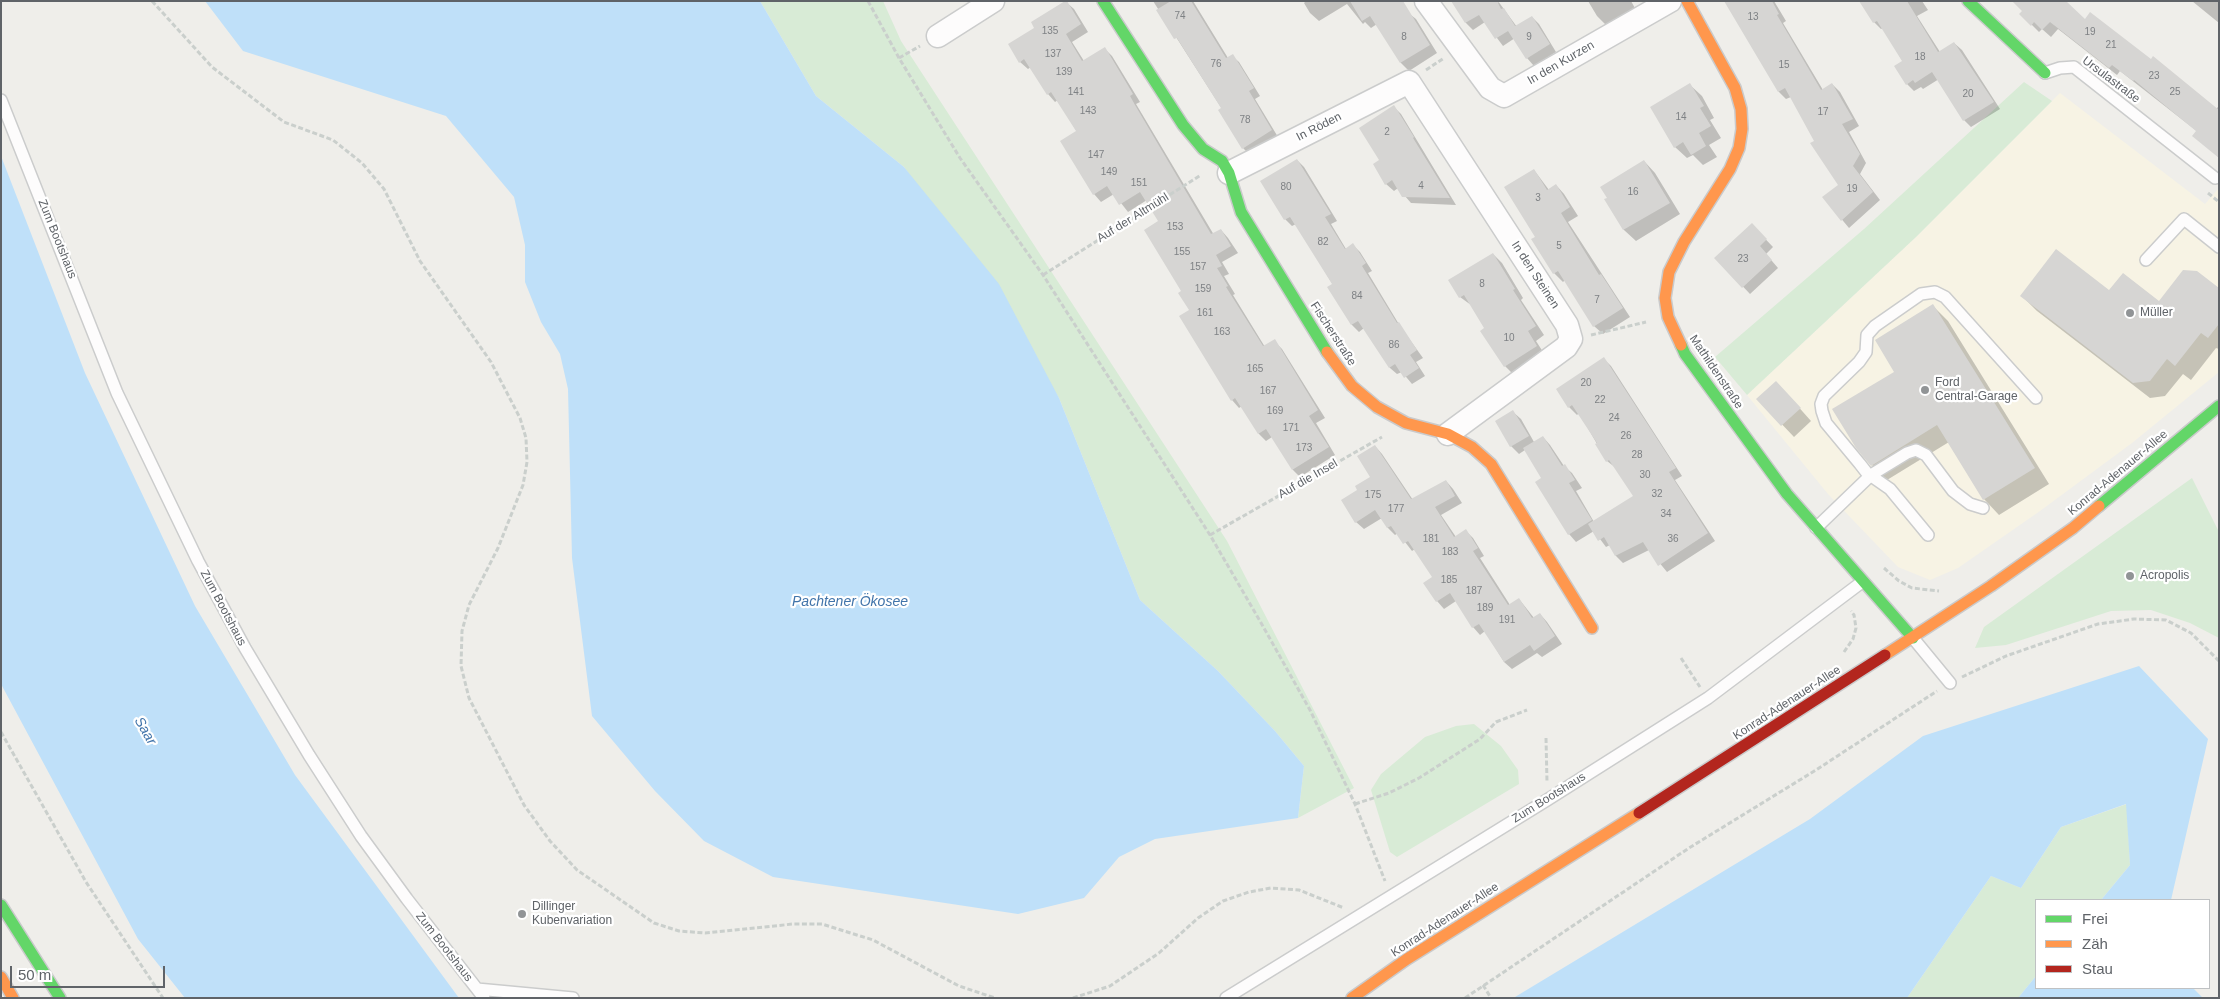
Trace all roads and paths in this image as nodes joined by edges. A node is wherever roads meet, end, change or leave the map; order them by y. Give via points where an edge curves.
1 (152, 1) edge
2 (868, 1) edge
3 (993, 1) edge
4 (1103, 1) edge
5 (1426, 1) edge
6 (1670, 1) edge
7 (1687, 1) edge
8 (1968, 1) edge
9 (930, 40) joint
10 (1462, 51) junction
11 (899, 58) junction
12 (2044, 73) joint
13 (1409, 82) junction
14 (1, 100) edge
15 (1226, 167) junction
16 (2215, 178) dead end
17 (2219, 248) edge
18 (2146, 260) dead end
19 (1043, 275) junction
20 (1668, 317) junction
21 (1571, 339) junction
22 (2036, 398) dead end
23 (2219, 406) edge
24 (1406, 423) junction
25 (1448, 434) junction
26 (1871, 475) junction
27 (1983, 508) dead end
28 (1820, 532) junction
29 (1210, 535) junction
30 (1928, 535) dead end
31 (1862, 582) junction
32 (1841, 597) junction
33 (1592, 628) dead end
34 (1913, 638) junction
35 (1843, 653) dead end
36 (1681, 658) dead end
37 (2219, 661) edge
38 (1950, 683) junction
39 (1708, 698) junction
40 (1527, 710) dead end
41 (1, 732) edge
42 (1546, 738) dead end
43 (1547, 800) junction
44 (1355, 804) junction
45 (1391, 896) junction
46 (1, 905) edge
47 (1360, 914) junction
48 (1, 977) edge
49 (1483, 986) junction
50 (480, 994) edge
51 (551, 997) edge
52 (13, 998) edge
53 (60, 998) edge
54 (163, 998) edge
55 (572, 998) edge
56 (995, 998) edge
57 (1073, 998) edge
58 (1226, 998) edge
59 (1352, 998) edge
60 (1465, 998) edge
61 (1491, 998) edge

1 - 56 path via 212,67 284,122 333,140 362,163 384,189 420,261 491,362 520,418 526,438 523,486 498,548 469,605 462,631 461,666 469,698 524,805 550,840 577,870 654,923 680,932 705,933 822,924 873,940 959,986
2 - 11 path
3 - 9 street
4 - 15 main road via 1183,125 1203,149
5 - 10 street
6 - 10 street, In den Kurzen via 1504,96 1490,88
7 - 20 main road, Mathildenstraße via 1735,88 1742,129 1739,148 1730,169 1669,272 1665,298
8 - 12 main road, Ursulastraße
9 - 11 path
10 - 13 path
11 - 19 path via 960,158
12 - 16 lane, Ursulastraße via 2074,67
13 - 15 street, In Röden
13 - 21 street, In den Steinen via 1567,325
14 - 50 lane, Zum Bootshaus via 117,392 198,561 244,648 361,836
15 - 19 path, Auf der Altmühl
15 - 24 main road, Fischerstraße via 1241,212 1333,362 1352,386 1377,407
17 - 18 lane via 2184,220
19 - 29 path
20 - 21 path
20 - 28 main road, Mathildenstraße via 1690,361 1743,436
21 - 25 street via 1566,347
22 - 26 lane via 1945,297 1935,292 1921,294 1875,326 1867,335 1863,357 1824,396 1821,404 1826,423
23 - 34 main road, Konrad-Adenauer-Allee via 2073,528
24 - 25 main road, Fischerstraße
24 - 29 path, Auf die Insel
25 - 33 main road, Fischerstraße via 1472,447 1491,464
26 - 27 lane via 1916,450 1926,455 1953,491 1970,504
26 - 28 lane
26 - 30 lane via 1890,489
28 - 31 main road, Mathildenstraße
29 - 44 path via 1310,710
31 - 32 lane, Zum Bootshaus
31 - 34 main road, Mathildenstraße
32 - 35 path via 1854,614 1856,628
32 - 39 lane, Zum Bootshaus
34 - 38 lane
34 - 59 main road, Konrad-Adenauer-Allee via 1407,959
36 - 39 path
37 - 38 path via 2191,633 2166,620 2134,619 2098,624 2015,652
38 - 49 path via 1689,848
39 - 43 lane, Zum Bootshaus
40 - 44 path via 1496,722 1480,739 1418,778 1390,793
41 - 54 path via 86,882
42 - 43 path
43 - 45 lane, Zum Bootshaus
44 - 45 path
45 - 47 lane, Zum Bootshaus
46 - 53 main road
47 - 57 path via 1300,890 1271,888 1249,892 1223,901 1198,918 1160,953 1110,986
47 - 58 lane, Zum Bootshaus
48 - 52 main road
49 - 60 path
49 - 61 path
50 - 51 lane, Zum Bootshaus
51 - 55 lane, Zum Bootshaus

